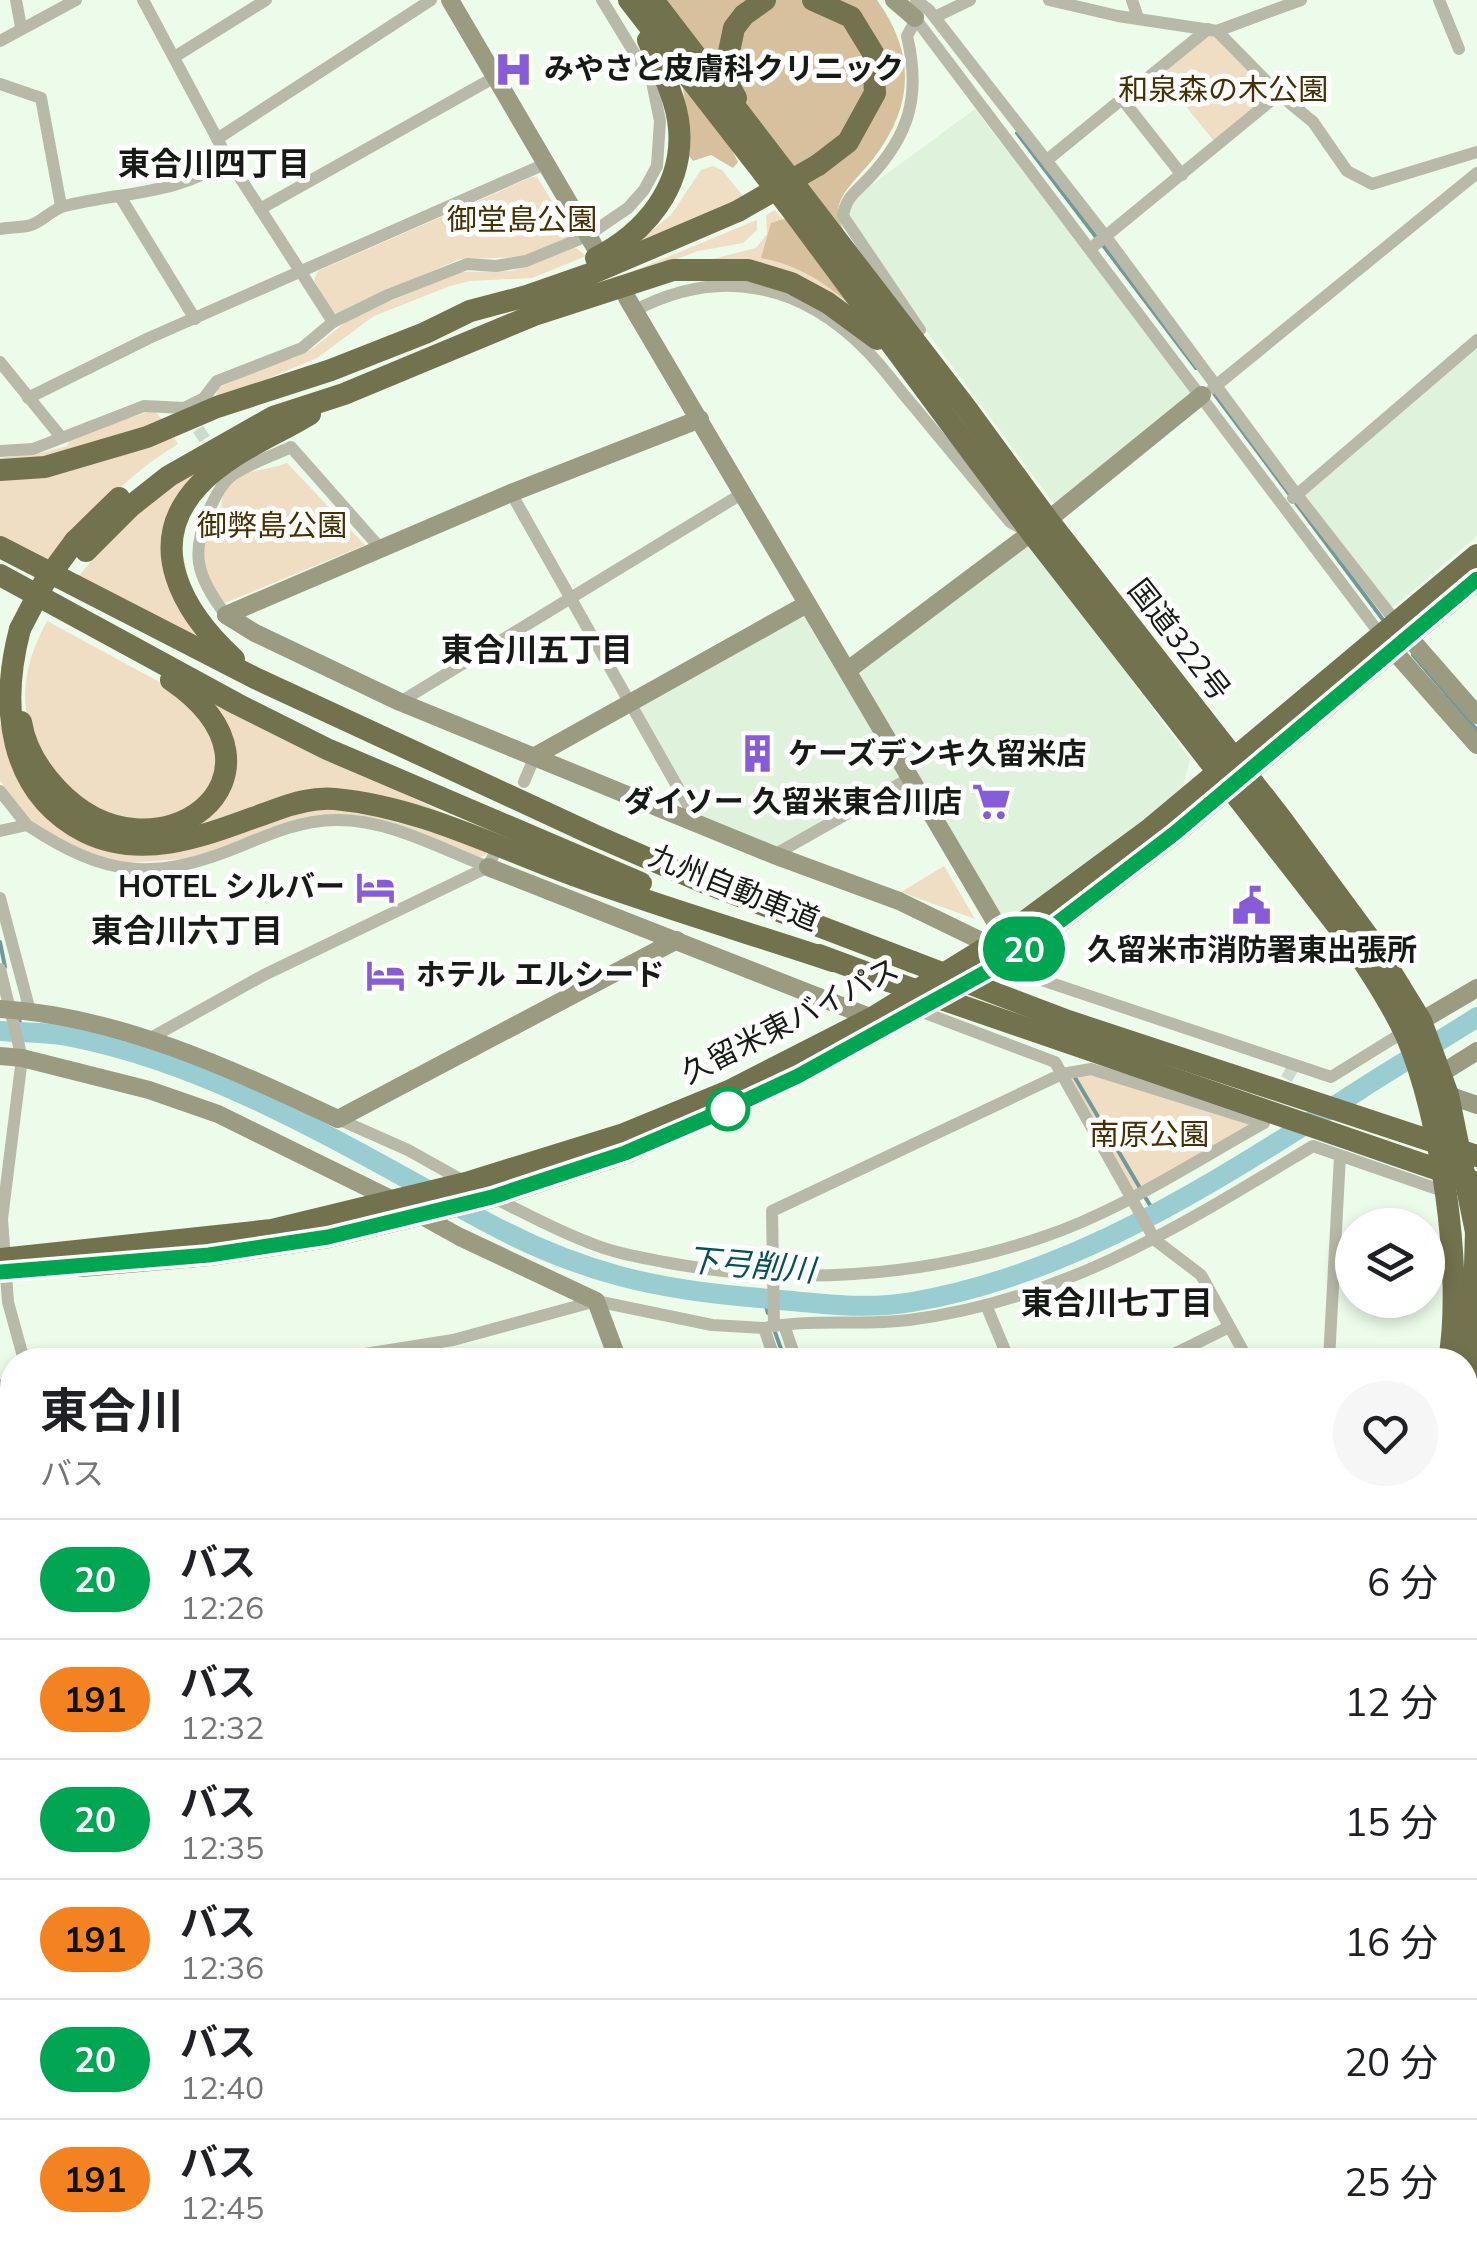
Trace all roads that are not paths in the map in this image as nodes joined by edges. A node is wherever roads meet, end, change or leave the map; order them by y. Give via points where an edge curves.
1 (16, 0) edge
2 (76, 0) edge
3 (143, 0) edge
4 (266, 0) edge
5 (431, 0) edge
6 (450, 0) edge
7 (602, 0) edge
8 (765, 0) edge
9 (813, 0) edge
10 (848, 0) edge
11 (894, 0) edge
12 (970, 0) edge
13 (1049, 0) edge
14 (1132, 0) edge
15 (1301, 0) edge
16 (1439, 0) edge
17 (638, 2) edge
18 (924, 11) edge
19 (1138, 18) junction
20 (21, 27) junction
21 (1213, 30) junction
22 (0, 41) edge
23 (1460, 49) dead end
24 (176, 56) junction
25 (495, 76) junction
26 (0, 84) edge
27 (1279, 94) junction
28 (1122, 99) junction
29 (756, 134) junction
30 (217, 139) junction
31 (1477, 152) edge
32 (228, 159) junction
33 (1047, 160) junction
34 (545, 164) junction
35 (820, 171) junction
36 (1477, 174) edge
37 (1182, 175) junction
38 (122, 198) junction
39 (61, 206) junction
40 (260, 210) junction
41 (0, 229) edge
42 (1106, 237) junction
43 (591, 242) junction
44 (1090, 249) junction
45 (299, 271) junction
46 (630, 304) joint
47 (530, 306) junction
48 (195, 320) junction
49 (333, 322) junction
50 (1477, 340) edge
51 (0, 362) edge
52 (331, 370) junction
53 (916, 380) junction
54 (1209, 391) junction
55 (344, 394) junction
56 (28, 398) junction
57 (700, 419) junction
58 (61, 437) junction
59 (0, 451) edge
60 (0, 470) edge
61 (742, 493) junction
62 (511, 494) junction
63 (1297, 495) junction
64 (1284, 505) junction
65 (1039, 526) junction
66 (80, 546) junction
67 (0, 547) edge
68 (380, 549) junction
69 (1477, 555) edge
70 (0, 575) edge
71 (1477, 579) edge
72 (568, 598) junction
73 (806, 604) junction
74 (226, 615) junction
75 (27, 630) junction
76 (1395, 635) junction
77 (130, 647) junction
78 (848, 670) junction
79 (255, 678) junction
80 (400, 702) junction
81 (628, 703) junction
82 (1477, 715) edge
83 (1477, 746) edge
84 (535, 756) junction
85 (1231, 773) junction
86 (910, 778) junction
87 (524, 782) dead end
88 (0, 791) edge
89 (27, 825) junction
90 (699, 825) junction
91 (0, 831) edge
92 (774, 856) junction
93 (492, 860) junction
94 (0, 898) edge
95 (677, 940) junction
96 (1003, 946) junction
97 (833, 961) junction
98 (0, 969) edge
99 (1030, 976) junction
100 (1477, 988) edge
101 (5, 1009) edge
102 (920, 1010) junction
103 (30, 1011) junction
104 (872, 1018) junction
105 (1415, 1032) junction
106 (146, 1040) junction
107 (1477, 1051) edge
108 (0, 1056) edge
109 (22, 1058) junction
110 (1058, 1068) junction
111 (1434, 1080) junction
112 (1477, 1104) edge
113 (338, 1119) junction
114 (1340, 1156) junction
115 (1477, 1156) edge
116 (466, 1182) junction
117 (1477, 1183) edge
118 (1444, 1191) junction
119 (492, 1197) junction
120 (1132, 1197) junction
121 (394, 1201) junction
122 (420, 1215) junction
123 (1476, 1232) edge
124 (1155, 1240) junction
125 (3, 1265) edge
126 (771, 1275) junction
127 (596, 1300) junction
128 (986, 1305) junction
129 (774, 1326) junction
130 (1228, 1328) junction
131 (21, 1348) edge
132 (403, 1348) edge
133 (614, 1348) edge
134 (775, 1348) edge
135 (788, 1348) edge
136 (1004, 1348) edge
137 (1187, 1348) edge
138 (1240, 1348) edge
139 (1330, 1348) edge
140 (1451, 1348) edge
141 (1471, 1348) edge

1 - 20 street
2 - 20 street
3 - 24 street
4 - 24 street
5 - 30 street
6 - 25 street
7 - 43 street via 652,82 660,142 644,190
8 - 29 highway via 734,28 724,76
9 - 35 highway via 851,16 872,53 875,93 848,142
10 - 35 highway via 882,43 888,79 872,127 841,164
11 - 18 street
12 - 18 street
13 - 19 street
14 - 19 street
15 - 21 street
16 - 23 street
17 - 29 highway, 国道322号
17 - 47 highway via 679,126 666,195 621,245
17 - 53 highway, 国道322号
18 - 33 street
18 - 44 street
18 - 65 street via 907,36 915,69 907,118 886,157 845,201 843,216 1045,498
19 - 21 street
20 - 22 street
21 - 27 street
21 - 28 street
24 - 30 street
25 - 34 street
25 - 40 street
26 - 39 street via 41,98
27 - 31 street via 1312,122 1347,172 1372,184
27 - 37 street
28 - 33 street
28 - 37 street
29 - 65 highway, 国道322号
30 - 32 street
32 - 38 street via 202,174
32 - 40 street
33 - 42 street
34 - 43 street
34 - 45 street
35 - 47 highway via 742,216 597,283
36 - 54 street
37 - 42 street
38 - 39 street
38 - 48 street
39 - 41 street via 33,224
40 - 45 street
42 - 44 street
42 - 54 street
43 - 49 street via 526,261 467,264
44 - 54 street
45 - 48 street
45 - 49 street
46 - 57 street
46 - 65 street via 716,284 786,295 866,350 1010,522
47 - 52 highway via 470,311
47 - 53 highway via 672,270 748,270 828,303 874,336
47 - 55 highway
48 - 56 street
49 - 58 street via 302,348 217,381 184,408 144,406
50 - 63 street
51 - 56 street
52 - 60 highway via 98,453
52 - 66 highway via 188,447 124,493
53 - 65 highway, 国道322号
54 - 63 street
54 - 64 street
54 - 65 street
55 - 66 highway via 273,417 196,458
55 - 79 highway via 215,472 177,522 173,557 183,600 197,623
56 - 58 street
57 - 61 street
57 - 62 street
58 - 59 street via 33,449
61 - 72 street
61 - 73 street
62 - 68 street
62 - 72 street
63 - 64 street
63 - 76 street
64 - 76 street
65 - 78 street
65 - 85 highway, 国道322号
66 - 75 highway, bridge via 44,583
67 - 79 highway, 九州自動車道
68 - 74 street
68 - 74 street via 291,446 230,476 206,516 196,547 200,572
69 - 76 highway, 久留米東バイパス
70 - 77 highway, 九州自動車道
71 - 76 highway, 久留米東バイパス
72 - 80 street
72 - 81 street
73 - 78 street
73 - 81 street
74 - 80 street
75 - 77 highway via 19,709 30,751 47,778 82,812 113,824 182,824 204,811 222,785 222,737 200,704
75 - 97 highway via 8,663 6,686 16,759 58,815 97,837 154,845 318,798 366,804 428,818 574,875
76 - 82 street
76 - 83 street
76 - 85 highway, 久留米東バイパス
77 - 97 highway, 九州自動車道 via 328,749
78 - 86 street
79 - 115 highway, 九州自動車道, bridge via 682,874 1068,1021
80 - 84 street
81 - 84 street
81 - 90 street
84 - 87 street
84 - 90 street
85 - 96 highway, 久留米東バイパス
85 - 105 highway, 国道322号
86 - 92 street
86 - 96 street
88 - 89 street
89 - 91 street
89 - 93 street via 120,870 196,864 282,829 335,820 367,822
90 - 92 street
92 - 96 street
93 - 95 street
93 - 106 street
94 - 103 street
95 - 104 street
95 - 113 street
96 - 99 street
96 - 102 highway, 久留米東バイパス
96 - 104 highway, 久留米東バイパス
97 - 117 highway, 九州自動車道, bridge
98 - 101 street
99 - 105 street via 1331,1077
99 - 110 street
100 - 105 street
101 - 103 street
101 - 109 street
102 - 104 street
102 - 110 street
102 - 119 highway, 久留米東バイパス via 723,1111 625,1153
103 - 106 street
104 - 116 highway, 久留米東バイパス via 729,1092 624,1134
105 - 111 highway, 国道322号
106 - 113 street
107 - 111 street
108 - 109 street
109 - 121 street via 218,1114
109 - 125 street via 2,1218
110 - 120 street
110 - 120 street via 1092,1069 1264,1123
110 - 126 street via 772,1211
111 - 112 street
111 - 118 highway, 国道322号 via 1432,1116
111 - 123 highway, 国道322号
113 - 116 street
114 - 118 street
114 - 124 street via 1313,1146
114 - 139 street
116 - 119 street
116 - 121 highway, 久留米東バイパス
118 - 140 highway, 国道322号 via 1453,1260
119 - 122 highway, 久留米東バイパス
119 - 126 street via 624,1254
120 - 124 street
120 - 126 street via 1044,1238 956,1263
121 - 122 street
121 - 125 highway, 久留米東バイパス via 272,1230
122 - 125 highway, 久留米東バイパス via 209,1255
122 - 127 street
123 - 141 highway, 国道322号
124 - 128 street via 1047,1287
124 - 130 street via 1201,1275
125 - 131 street
126 - 129 street
127 - 129 street via 712,1325
127 - 132 street
127 - 133 street
128 - 129 street via 908,1320
128 - 136 street
129 - 134 street
129 - 135 street
130 - 137 street
130 - 138 street

